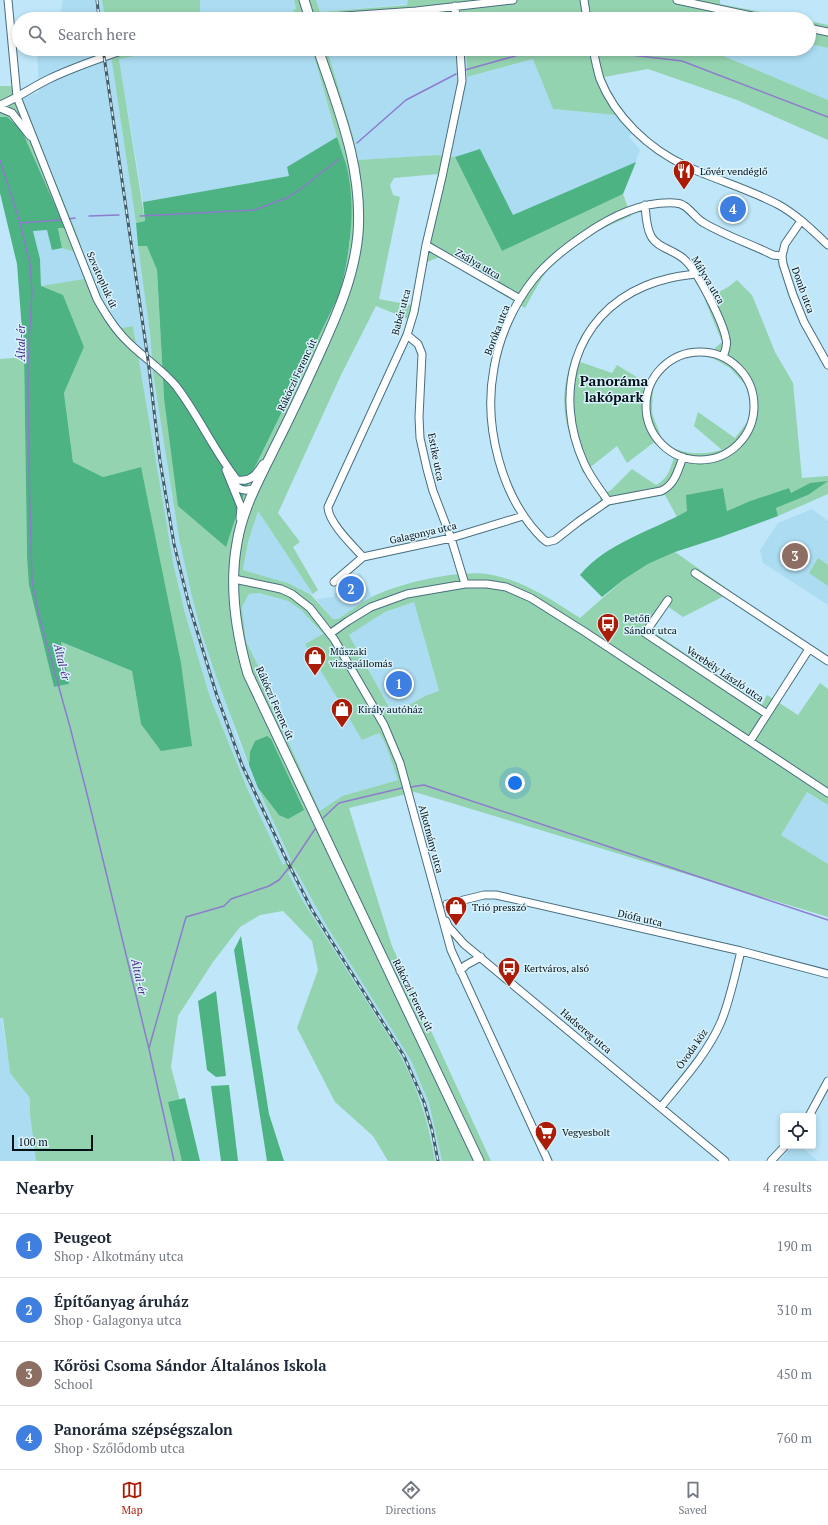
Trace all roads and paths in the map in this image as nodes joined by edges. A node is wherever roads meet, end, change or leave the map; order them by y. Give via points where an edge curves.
1 (8, 0) edge
2 (304, 0) edge
3 (513, 0) edge
4 (584, 0) edge
5 (677, 0) edge
6 (455, 6) junction
7 (306, 12) edge
8 (392, 12) edge
9 (455, 12) edge
10 (586, 12) edge
11 (733, 12) edge
12 (816, 29) edge
13 (828, 32) edge
14 (12, 43) edge
15 (13, 56) edge
16 (107, 56) edge
17 (320, 56) edge
18 (460, 56) edge
19 (595, 56) edge
20 (17, 97) junction
21 (0, 104) edge
22 (0, 108) edge
23 (35, 144) junction
24 (645, 205) junction
25 (802, 221) junction
26 (426, 245) junction
27 (828, 245) edge
28 (782, 256) junction
29 (695, 274) junction
30 (520, 300) junction
31 (407, 335) junction
32 (723, 357) junction
33 (828, 365) edge
34 (280, 436) junction
35 (683, 457) junction
36 (223, 462) junction
37 (229, 479) junction
38 (237, 480) junction
39 (252, 489) junction
40 (608, 501) junction
41 (523, 516) junction
42 (450, 538) junction
43 (237, 542) junction
44 (363, 557) junction
45 (695, 573) dead end
46 (234, 579) junction
47 (334, 582) dead end
48 (465, 584) junction
49 (668, 600) dead end
50 (331, 633) junction
51 (810, 649) junction
52 (828, 661) edge
53 (767, 714) junction
54 (750, 741) junction
55 (828, 793) edge
56 (447, 904) dead end
57 (441, 912) junction
58 (741, 951) junction
59 (481, 958) junction
60 (460, 971) junction
61 (828, 974) edge
62 (828, 1081) edge
63 (662, 1107) junction
64 (811, 1113) edge
65 (782, 1149) edge
66 (479, 1161) edge
67 (548, 1161) edge
68 (725, 1161) edge
69 (771, 1161) edge

1 - 14 street, Szvatopluk út
2 - 7 main road
3 - 6 street
4 - 10 street
5 - 11 street
6 - 8 street
6 - 9 street
12 - 13 street
15 - 20 street, Szvatopluk út
16 - 20 street via 50,78
17 - 34 main road, Rákóczi Ferenc út via 354,165 358,192 358,235 352,270 339,310
18 - 26 street, Babér utca via 462,81
19 - 25 street via 600,78 615,107 649,143 681,164 779,205
20 - 21 street
20 - 23 street, Szvatopluk út
22 - 23 street, Szvatopluk út via 12,113
23 - 36 street, Szvatopluk út via 103,311 128,343 167,376 179,391 195,413
24 - 28 street, Boróka utca via 680,204 705,224
24 - 29 street, Mályva utca via 652,238 683,258
24 - 30 street, Boróka utca via 608,220 558,253 533,279
25 - 27 street
25 - 28 street via 787,240
26 - 30 street, Zsálya utca
26 - 31 street, Babér utca via 414,312
28 - 33 street, Domb utca via 804,322
29 - 32 street, Mályva utca via 716,310 726,337 727,344
29 - 40 street via 655,282 624,298 599,320 579,351 570,386 572,428 589,474
30 - 41 street, Boróka utca via 506,327 496,356 492,383 492,412 500,463
31 - 42 street, Estike utca via 421,350 420,438 432,491
31 - 44 street, Babér utca via 328,507 334,522
32 - 35 street via 734,363 750,384 754,399 752,421 740,442 723,454 704,460
32 - 35 street via 705,352 682,354 662,366 650,384 646,405 649,426 655,437 670,452
34 - 38 street via 259,470 246,482
34 - 39 main road, Rákóczi Ferenc út
35 - 40 street, Boróka utca via 674,480 666,489
36 - 37 street, Szvatopluk út
36 - 38 street, Szvatopluk út
37 - 39 street via 236,487
37 - 43 street, Szvatopluk út via 242,507
38 - 39 street, Szvatopluk út
39 - 43 main road, Rákóczi Ferenc út
40 - 41 street, Boróka utca via 550,542 543,539
41 - 42 street, Galagonya utca
42 - 44 street, Galagonya utca
42 - 48 street, Estike utca
43 - 46 main road, Rákóczi Ferenc út
44 - 47 street, Galagonya utca
45 - 51 street
46 - 50 street, Alkotmány utca via 270,585 289,592 310,608
46 - 66 main road, Rákóczi Ferenc út via 237,626 248,674
48 - 50 street via 407,594 390,600 371,607
48 - 54 street via 498,585 531,598
49 - 53 street, Verebély László utca via 645,632
50 - 57 street, Alkotmány utca via 384,725 400,763
51 - 52 street
51 - 53 street
53 - 54 street
54 - 55 street
56 - 58 street, Diófa utca via 484,895 496,895
57 - 59 street, Hadsereg utca via 455,935
57 - 60 street, Alkotmány utca via 449,944
58 - 61 street, Diófa utca
58 - 63 street, Óvoda köz via 725,1010 715,1034
59 - 60 street
59 - 63 street, Hadsereg utca
60 - 67 street, Alkotmány utca
62 - 64 street
63 - 68 street, Hadsereg utca
65 - 69 street

